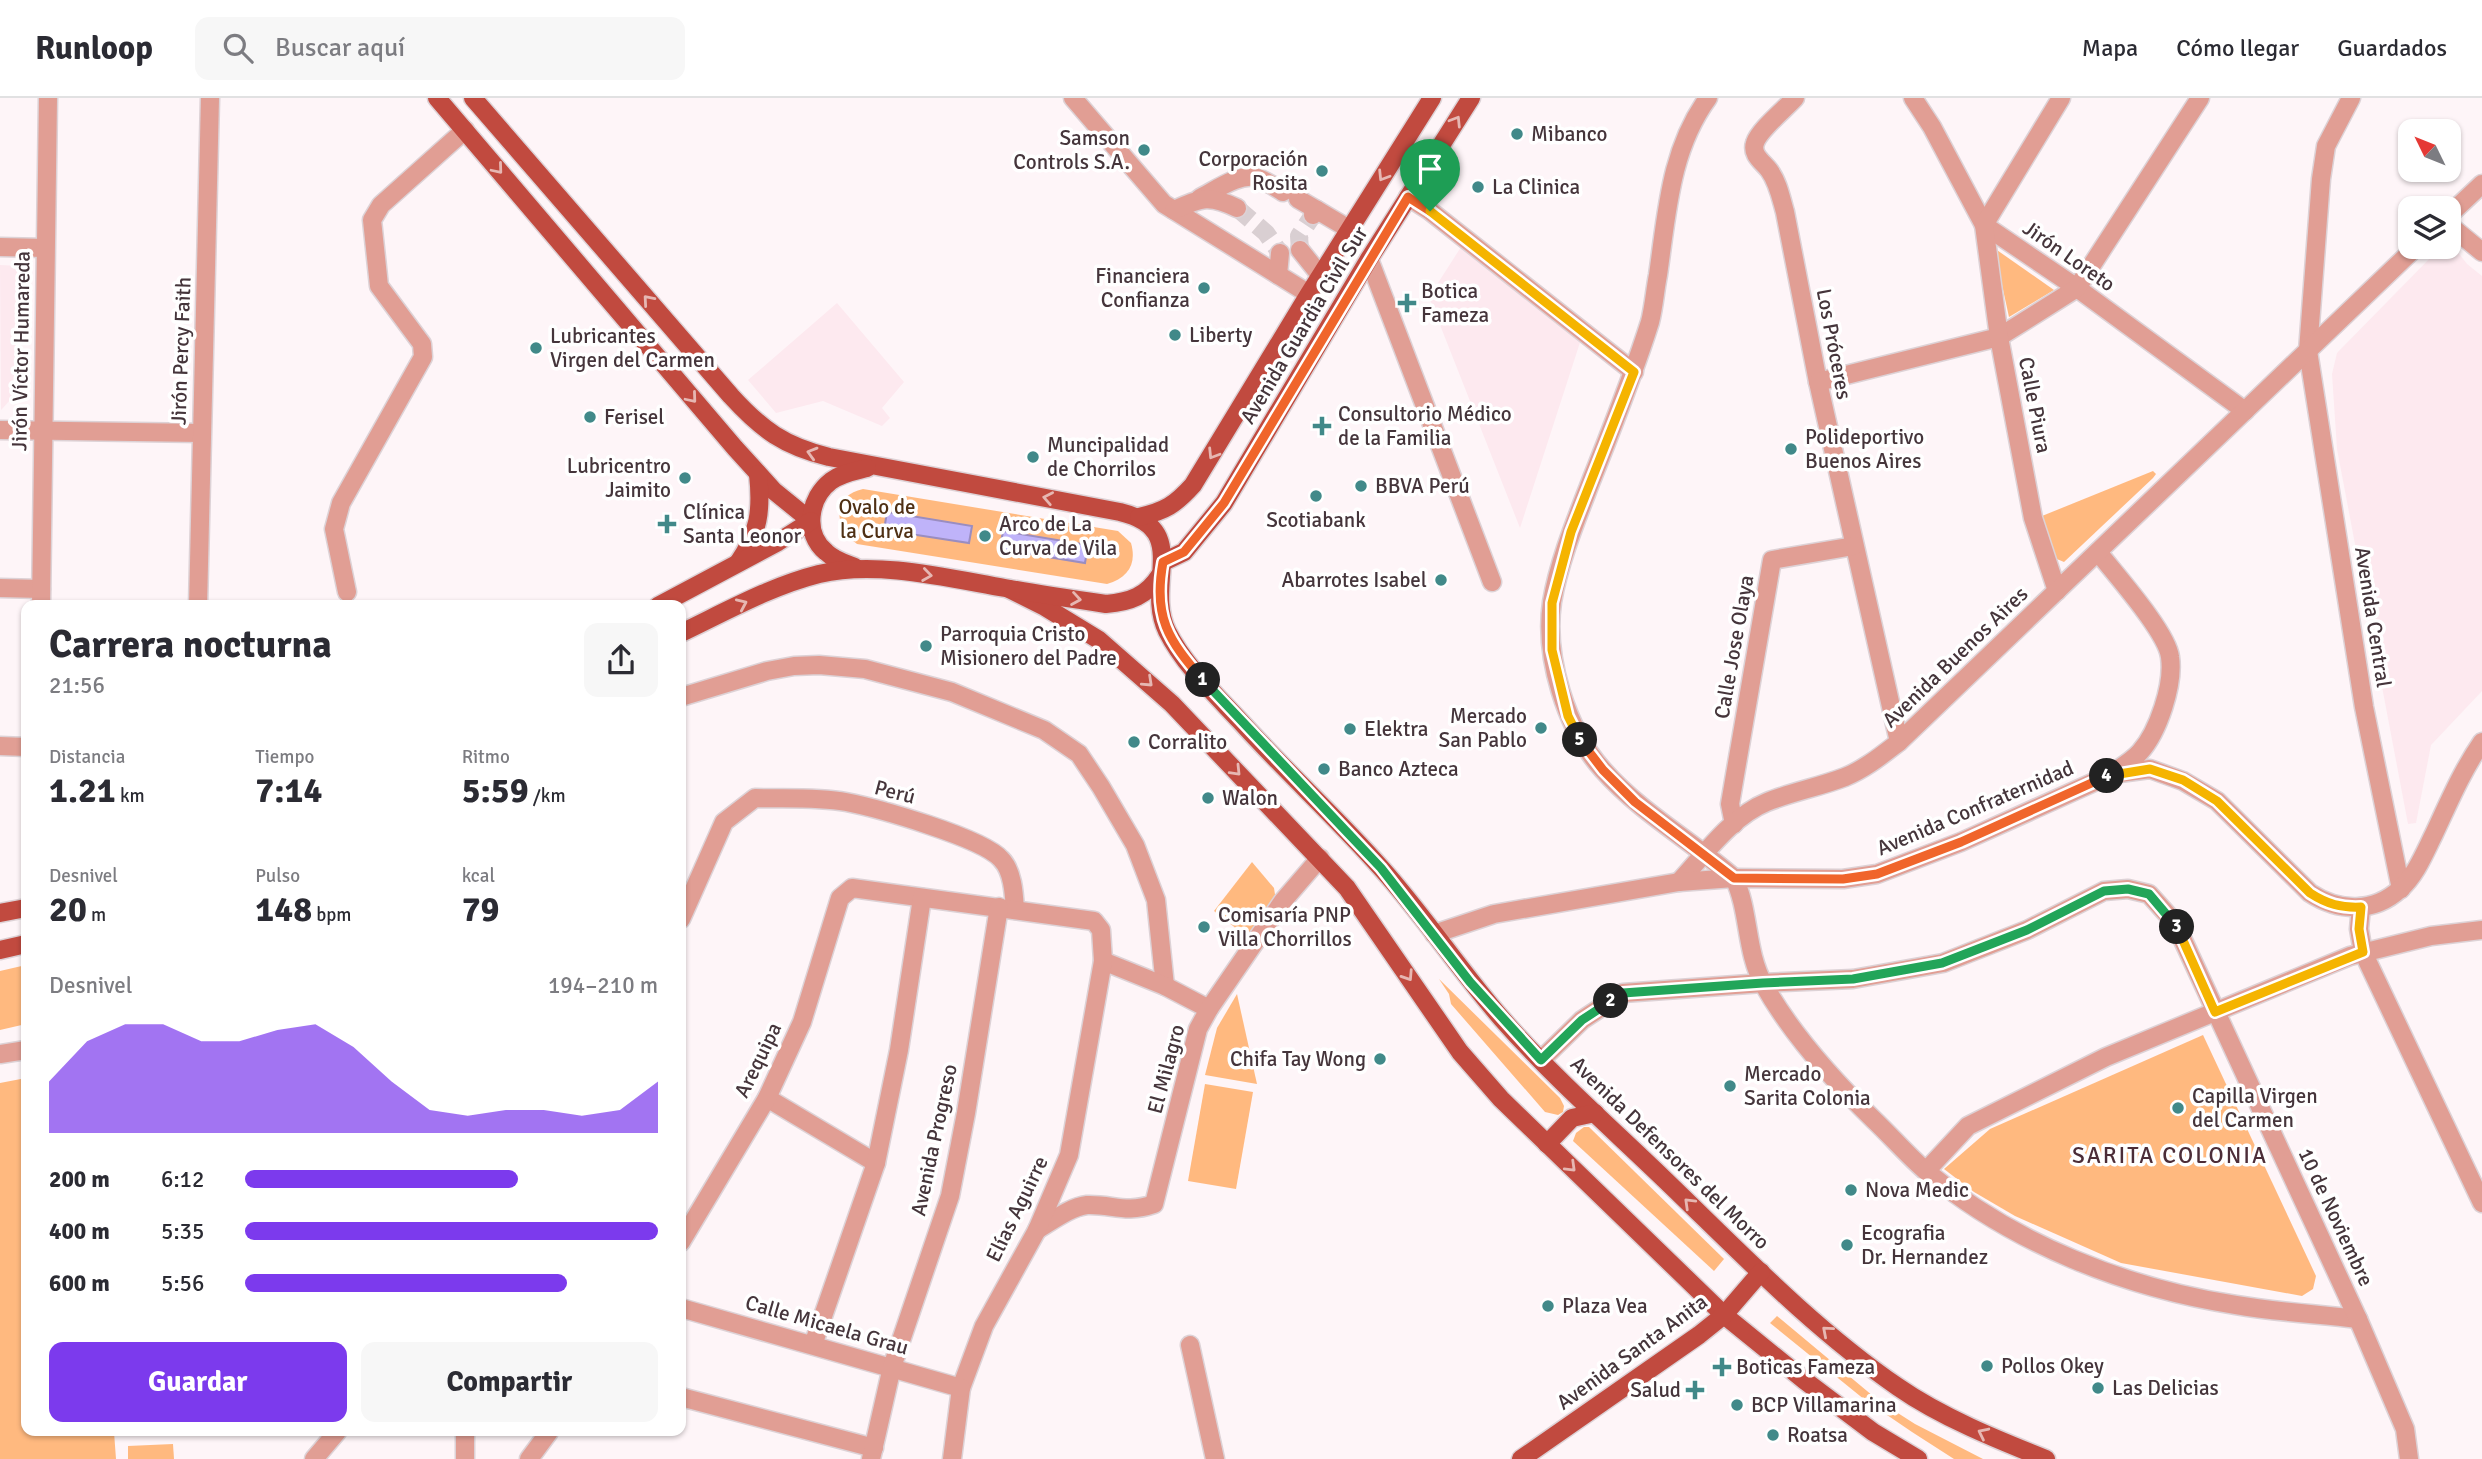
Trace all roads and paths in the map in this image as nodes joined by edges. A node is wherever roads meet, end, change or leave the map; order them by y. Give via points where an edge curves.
1 (48, 98) edge
2 (210, 98) edge
3 (438, 98) edge
4 (473, 98) edge
5 (1073, 98) edge
6 (1432, 98) edge
7 (1471, 98) edge
8 (1708, 98) edge
9 (1795, 98) edge
10 (1913, 98) edge
11 (2061, 98) edge
12 (2200, 98) edge
13 (2351, 98) edge
14 (465, 130) junction
15 (2482, 184) edge
16 (1408, 197) junction
17 (1200, 198) junction
18 (2461, 204) edge
19 (1237, 208) tunnel mouth
20 (1174, 210) junction
21 (1984, 225) junction
22 (1349, 229) junction
23 (2461, 234) edge
24 (0, 247) edge
25 (45, 248) junction
26 (1300, 250) tunnel mouth
27 (2482, 252) edge
28 (1280, 253) tunnel mouth
29 (1368, 259) junction
30 (2404, 259) edge
31 (1278, 275) junction
32 (1320, 275) junction
33 (2077, 288) junction
34 (1308, 294) junction
35 (1999, 337) junction
36 (2308, 351) junction
37 (1634, 372) junction
38 (1818, 382) junction
39 (2245, 411) junction
40 (42, 429) junction
41 (0, 430) edge
42 (201, 433) junction
43 (878, 466) junction
44 (758, 474) junction
45 (1139, 517) junction
46 (811, 521) junction
47 (1854, 546) junction
48 (2098, 552) junction
49 (737, 565) junction
50 (859, 568) junction
51 (1161, 568) junction
52 (1492, 582) dead end
53 (0, 588) edge
54 (1009, 589) junction
55 (2057, 591) junction
56 (347, 592) dead end
57 (41, 597) edge
58 (198, 600) edge
59 (670, 600) edge
60 (686, 632) edge
61 (686, 695) edge
62 (1899, 742) junction
63 (2482, 742) edge
64 (0, 746) edge
65 (21, 747) edge
66 (2112, 774) junction
67 (1734, 824) junction
68 (1704, 855) junction
69 (1320, 858) junction
70 (1734, 878) junction
71 (1679, 882) junction
72 (2400, 889) junction
73 (922, 898) junction
74 (2361, 907) junction
75 (686, 908) edge
76 (1007, 908) junction
77 (21, 909) edge
78 (0, 913) edge
79 (2482, 930) edge
80 (1434, 934) junction
81 (21, 945) edge
82 (0, 950) edge
83 (2363, 952) junction
84 (1103, 961) junction
85 (1763, 983) junction
86 (1166, 986) junction
87 (1209, 1009) junction
88 (2215, 1012) junction
89 (21, 1051) edge
90 (0, 1054) edge
91 (1541, 1060) junction
92 (768, 1098) junction
93 (1595, 1113) junction
94 (1547, 1144) junction
95 (876, 1163) junction
96 (1926, 1171) junction
97 (2482, 1203) edge
98 (1037, 1230) junction
99 (686, 1234) edge
100 (1761, 1272) junction
101 (686, 1309) edge
102 (1724, 1315) junction
103 (2358, 1318) junction
104 (813, 1345) junction
105 (1190, 1345) dead end
106 (891, 1367) junction
107 (961, 1388) junction
108 (686, 1398) edge
109 (334, 1436) edge
110 (465, 1436) edge
111 (546, 1436) edge
112 (872, 1454) edge
113 (314, 1459) edge
114 (465, 1459) edge
115 (529, 1459) edge
116 (952, 1459) edge
117 (1215, 1459) edge
118 (1521, 1459) edge
119 (1918, 1459) edge
120 (2046, 1459) edge
121 (2409, 1459) edge

1 - 25 street, Jirón Víctor Humareda
2 - 42 street, Jirón Percy Faith
3 - 14 main road
43 -> 4 main road via 805,451 764,430
5 - 20 street
6 -> 22 main road, Avenida Guardia Civil Sur
16 -> 7 main road, Avenida Guardia Civil Sur
8 - 37 street via 1691,125 1672,177 1652,314
9 - 38 street, Los Próceres via 1753,147 1780,191
10 - 21 street, Jirón Loreto
11 - 21 street
12 - 33 street
13 - 36 street, Avenida Central via 2326,146
14 -> 44 main road
14 - 56 street via 381,205 372,220 379,286 422,344 423,357 341,503 334,529
15 - 18 street
16 - 29 main road, Avenida Guardia Civil Sur
16 - 37 street
17 - 19 street
17 - 20 street
17 - 22 street via 1238,179 1256,177
20 - 31 street
21 - 33 street, Jirón Loreto
21 - 35 street, Calle Piura
22 - 32 main road, Avenida Guardia Civil Sur
23 - 27 street
24 - 25 street
25 - 40 street, Jirón Víctor Humareda
26 - 32 street
28 - 31 street
29 - 51 main road, Avenida Guardia Civil Sur via 1224,503 1184,552
29 - 52 street
30 - 36 street, Avenida Buenos Aires
31 - 34 street
32 - 34 main road, Avenida Guardia Civil Sur
33 - 35 street
33 - 39 street, Jirón Loreto
34 -> 45 main road, Avenida Guardia Civil Sur via 1193,485 1176,503
35 - 38 street
35 - 55 street, Calle Piura via 2033,518
36 - 39 street, Avenida Buenos Aires
36 - 72 street, Avenida Central via 2364,708
37 - 68 street via 1571,532 1552,603 1552,650 1568,716 1580,741 1635,802
38 - 47 street, Los Próceres
39 - 48 street, Avenida Buenos Aires
40 - 41 street
40 - 42 street
40 - 57 street, Jirón Víctor Humareda
42 - 58 street, Jirón Percy Faith
45 -> 43 main road
43 - 46 main road via 831,481 819,493
44 - 46 main road
44 - 49 main road via 758,523
45 - 51 main road, Avenida Defensores del Morro via 1160,541
46 - 49 main road
46 - 50 main road via 825,552
47 - 62 street, Los Próceres
47 - 67 street, Calle Jose Olaya via 1772,560 1730,804
48 - 55 street, Avenida Buenos Aires
48 - 66 street via 2171,656 2154,734 2139,754
49 - 59 main road
50 -> 54 main road
60 -> 50 main road via 800,580
54 -> 51 main road via 1126,603 1155,583
51 - 80 main road, Avenida Defensores del Morro via 1161,615 1186,660 1381,868
53 - 57 street
54 -> 69 main road via 1099,640 1124,660
55 - 62 street, Avenida Buenos Aires
61 - 86 street via 794,666 865,669 952,692 1044,730 1079,754 1135,845 1156,900
62 - 67 street, Avenida Buenos Aires via 1847,776 1767,802
63 - 72 street, Avenida Confraternidad via 2423,856
64 - 65 street
66 - 70 street, Avenida Confraternidad via 1877,874 1843,879
66 - 74 street, Avenida Confraternidad via 2150,769 2183,780 2217,801 2310,893 2340,907
67 - 68 street, Avenida Buenos Aires
68 - 70 street
68 - 71 street, Avenida Buenos Aires
69 - 87 street, El Milagro via 1283,901
69 -> 94 main road via 1371,919 1460,1052
70 - 71 street, Avenida Confraternidad
70 - 85 street
71 - 80 street via 1494,914
72 - 74 street, Avenida Confraternidad via 2376,905
73 - 76 street
73 - 92 street, Arequipa via 852,888 840,898 802,1022
73 - 95 street
74 - 83 street
75 - 76 street, Perú via 724,822 755,798 846,802 920,822 989,848 1003,860 1014,892
76 - 84 street, Elías Aguirre via 1094,921 1101,930
76 - 106 street, Avenida Progreso via 950,1196
77 - 78 main road
79 - 83 street
80 - 91 main road, Avenida Defensores del Morro via 1470,982
81 - 82 main road
83 - 88 street
83 - 97 street
84 - 86 street
84 - 98 street, Elías Aguirre via 1069,1155
85 - 88 street, 10 de Noviembre via 1853,979 1942,963 2027,930 2104,891 2128,889 2149,894 2175,923
85 - 91 street via 1623,993 1582,1020
85 - 96 street via 1787,1022 1850,1096
86 - 87 street
87 - 98 street, El Milagro via 1198,1030 1154,1205 1138,1210 1086,1205
88 - 96 street via 2106,1057 1968,1126
88 - 103 street, 10 de Noviembre
89 - 90 street
91 - 93 main road, Avenida Defensores del Morro
92 - 95 street
92 - 99 street, Arequipa
93 - 94 main road via 1572,1118
100 -> 93 main road, Avenida Defensores del Morro
94 -> 102 main road
95 - 104 street
96 - 103 street via 1992,1218 2113,1276 2237,1305
98 - 107 street, Elías Aguirre via 984,1326
100 - 102 main road, Avenida Santa Anita
120 -> 100 main road, Avenida Defensores del Morro via 1986,1435 1900,1388
101 - 104 street, Calle Micaela Grau
102 - 118 main road, Avenida Santa Anita
102 - 119 main road via 1873,1432
103 - 121 street, 10 de Noviembre via 2405,1429
104 - 106 street, Calle Micaela Grau
105 - 117 street
106 - 107 street, Calle Micaela Grau
106 - 112 street, Avenida Progreso
107 - 116 street, Elías Aguirre
108 - 112 street
109 - 113 street
110 - 114 street
111 - 115 street

